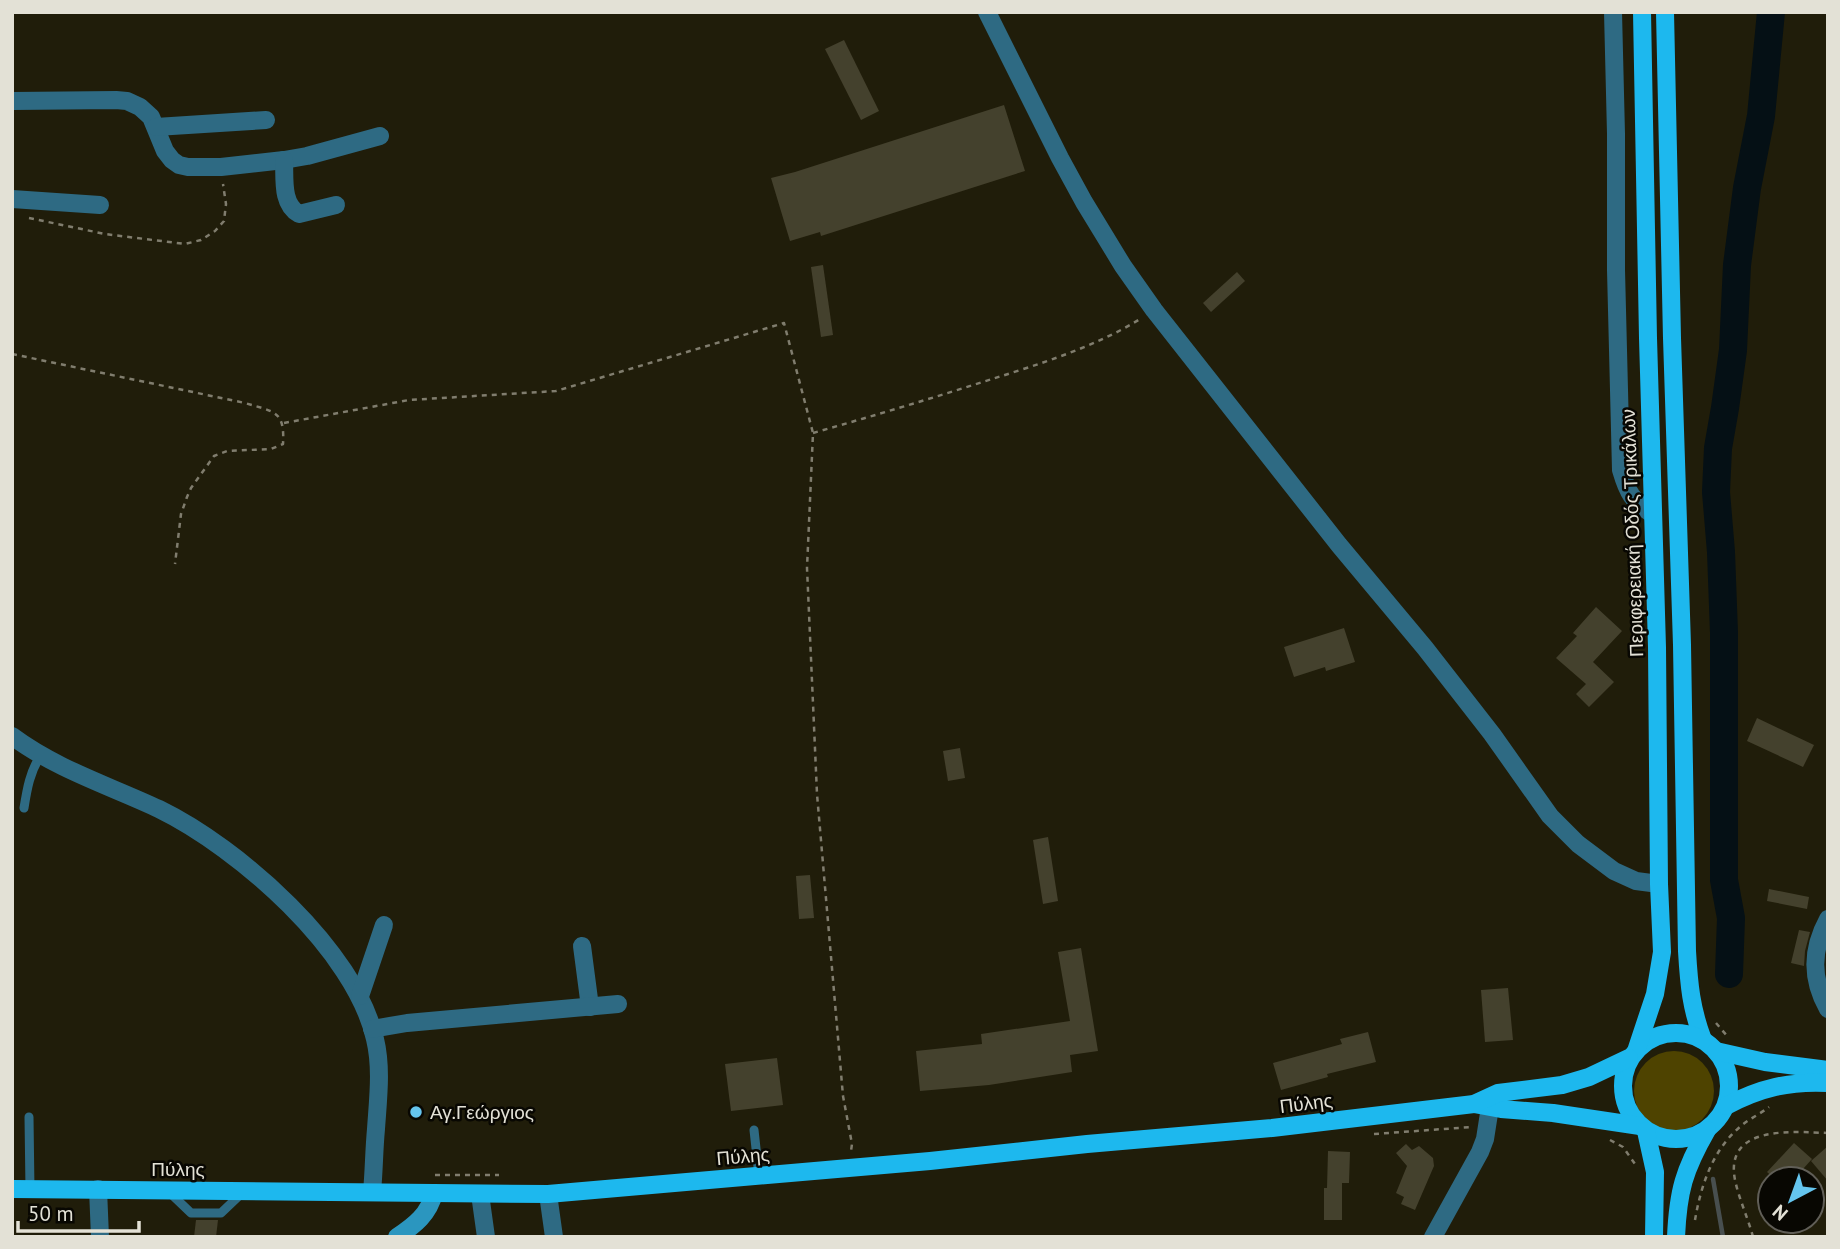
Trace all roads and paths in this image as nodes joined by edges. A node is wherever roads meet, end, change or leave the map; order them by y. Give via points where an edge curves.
1 (987, 12) edge
2 (1612, 12) edge
3 (1642, 12) edge
4 (1665, 12) edge
5 (12, 101) edge
6 (266, 120) dead end
7 (156, 127) junction
8 (380, 136) dead end
9 (284, 160) junction
10 (222, 167) junction
11 (12, 199) edge
12 (100, 205) dead end
13 (336, 205) dead end
14 (23, 217) dead end
15 (1154, 310) junction
16 (12, 354) edge
17 (284, 423) junction
18 (813, 433) junction
19 (1652, 514) junction
20 (175, 564) dead end
21 (12, 736) edge
22 (41, 755) junction
23 (24, 808) dead end
24 (1659, 884) junction
25 (1828, 919) edge
26 (384, 925) dead end
27 (582, 946) dead end
28 (360, 996) junction
29 (618, 1004) dead end
30 (590, 1007) junction
31 (1828, 1009) edge
32 (1713, 1017) dead end
33 (372, 1028) junction
34 (1738, 1044) dead end
35 (1710, 1045) junction
36 (1633, 1053) junction
37 (1828, 1070) edge
38 (1828, 1083) edge
39 (1777, 1101) dead end
40 (1482, 1105) junction
41 (1726, 1106) junction
42 (29, 1117) dead end
43 (1643, 1128) junction
44 (754, 1130) dead end
45 (1707, 1130) junction
46 (1828, 1133) edge
47 (852, 1168) junction
48 (501, 1175) dead end
49 (758, 1176) junction
50 (434, 1184) junction
51 (21, 1189) edge
52 (98, 1189) junction
53 (372, 1192) junction
54 (480, 1194) junction
55 (548, 1194) junction
56 (1694, 1227) dead end
57 (407, 1234) edge
58 (100, 1237) edge
59 (486, 1237) edge
60 (554, 1237) edge
61 (1433, 1237) edge
62 (1654, 1237) edge
63 (1676, 1237) edge
64 (1753, 1237) edge

1 - 15 street via 1084,202
2 - 19 street via 1621,470 1636,503
3 - 19 main road, Περιφερειακή Οδός Τρικάλων
4 - 35 main road via 1688,963 1695,1017
5 - 7 street via 116,100 140,107
6 - 7 street
7 - 10 street via 165,151 179,165
8 - 9 street
9 - 10 street
9 - 13 street via 287,202 292,210 299,214
10 - 14 path via 224,221 201,240 185,244 105,234
11 - 12 street
15 - 18 path via 1125,328 1043,363
15 - 24 street via 1492,734 1550,816 1578,845 1614,871 1636,881
16 - 17 path via 245,403 272,412
17 - 18 path via 409,400 556,390 784,323
17 - 20 path via 279,446 214,456 187,497
18 - 47 path via 807,568 817,794
19 - 24 main road, Περιφερειακή Οδός Τρικάλων
21 - 22 street
22 - 23 lane
22 - 28 street via 160,810 226,850 303,920
24 - 36 main road, Περιφερειακή Οδός Τρικάλων via 1662,960 1648,1019
25 - 31 street via 1815,961 1816,980
26 - 28 street
27 - 30 street
28 - 33 street
29 - 30 street
30 - 33 street
32 - 34 path
33 - 53 street via 379,1075
35 - 36 main road via 1686,1033 1668,1032 1651,1038
35 - 37 main road via 1765,1062
35 - 41 main road via 1729,1077
36 - 40 main road via 1589,1077 1498,1094
36 - 43 main road via 1623,1076 1622,1094 1628,1111
38 - 41 main road via 1771,1087
39 - 56 path via 1740,1126 1717,1153 1701,1191
40 - 43 main road
40 - 47 main road, Πύλης
40 - 61 street via 1485,1139
41 - 45 main road
42 - 51 lane
43 - 45 main road via 1661,1138 1677,1139
43 - 62 main road via 1655,1172
44 - 49 lane
45 - 63 main road via 1683,1179
46 - 64 path via 1772,1132 1748,1142 1738,1152 1735,1179
47 - 49 main road, Πύλης
48 - 50 path
49 - 55 main road, Πύλης
50 - 53 main road, Πύλης
50 - 54 main road, Πύλης
50 - 57 street via 431,1206
51 - 52 main road, Πύλης
52 - 53 main road, Πύλης
52 - 58 street
54 - 55 main road, Πύλης
54 - 59 street
55 - 60 street

